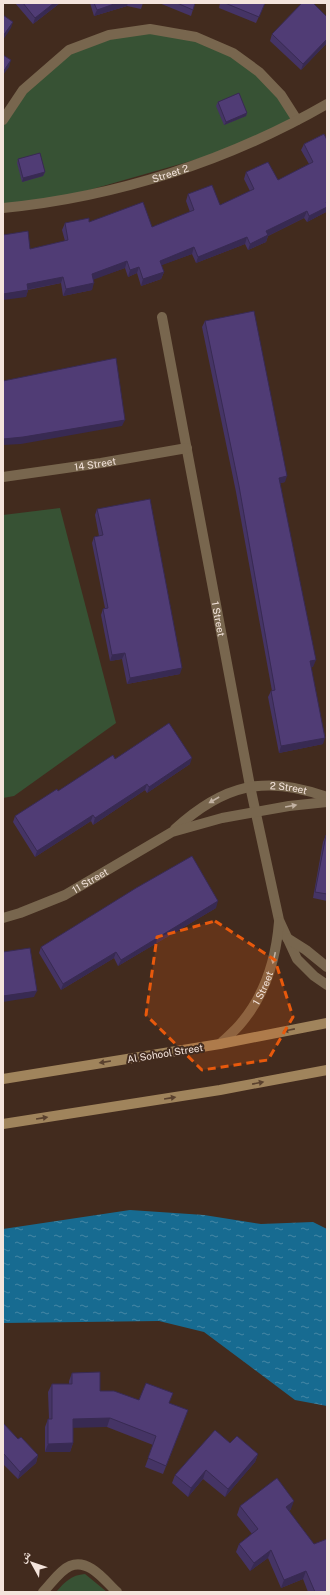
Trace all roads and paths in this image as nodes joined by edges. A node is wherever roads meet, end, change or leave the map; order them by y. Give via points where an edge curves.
1 (327, 104) edge
2 (3, 120) edge
3 (297, 120) junction
4 (3, 208) edge
5 (162, 317) dead end
6 (187, 448) junction
7 (3, 477) edge
8 (250, 786) junction
9 (327, 797) edge
10 (327, 802) edge
11 (256, 813) junction
12 (172, 832) junction
13 (3, 918) edge
14 (279, 920) junction
15 (287, 938) junction
16 (327, 967) edge
17 (327, 985) edge
18 (327, 1023) edge
19 (220, 1044) junction
20 (327, 1070) edge
21 (3, 1079) edge
22 (3, 1124) edge
23 (43, 1592) edge
24 (117, 1592) edge

1 - 3 street, Street 2
2 - 3 street via 23,90 69,50 109,35 150,29 196,37 233,53 259,72 281,95
3 - 4 street, Street 2 via 234,150 142,182 91,195
5 - 6 street, 1 Street
6 - 7 street, 14 Street via 86,466
6 - 8 street, 1 Street
8 - 9 street, 2 Street via 286,786
8 - 11 street, 1 Street
8 -> 12 street, 11 Street via 233,790 216,799
11 -> 10 street, 2 Street
11 - 12 street, 11 Street via 205,822
11 - 14 street, 1 Street
12 - 13 street, 11 Street via 65,895
14 - 15 street, 1 Street
14 -> 19 street, 1 Street via 272,970 259,998 242,1023
15 - 16 street
15 - 17 street, 1 Street via 304,968
18 -> 19 main road, Al Sohool Street
19 -> 21 main road, Al Sohool Street
22 -> 20 main road via 220,1090
23 - 24 street via 64,1570 77,1564 92,1568

